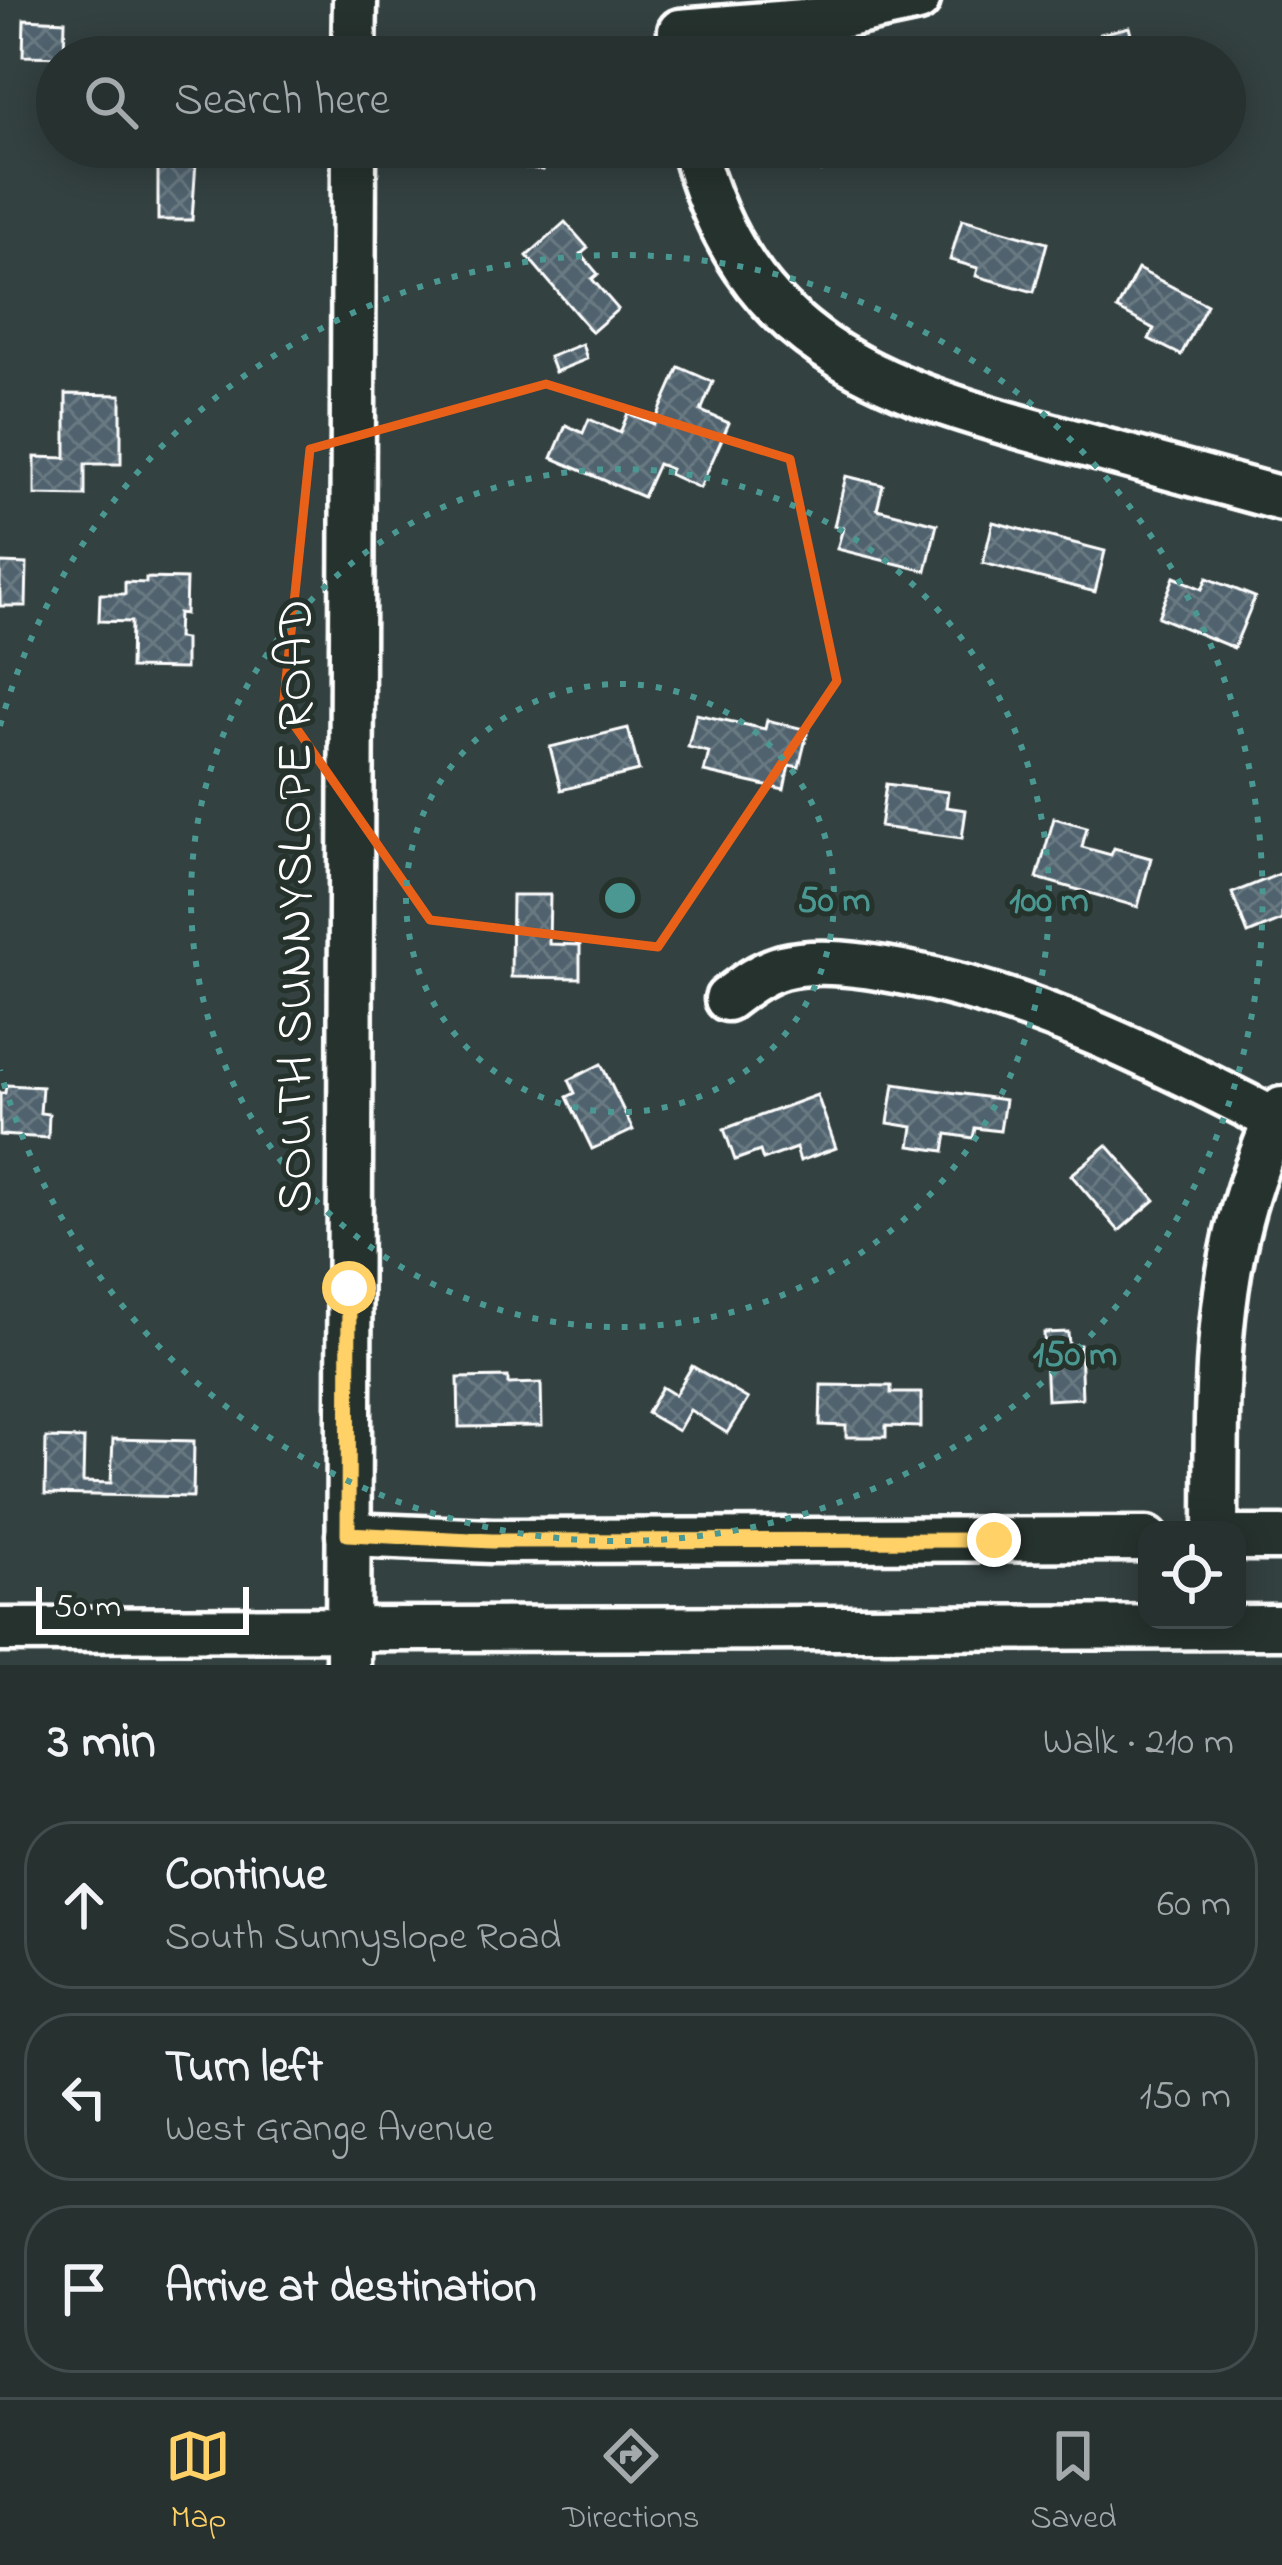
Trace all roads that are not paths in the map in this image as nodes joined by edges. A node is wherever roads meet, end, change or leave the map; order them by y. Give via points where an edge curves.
1 (355, 0) edge
2 (919, 0) edge
3 (680, 29) edge
4 (354, 36) edge
5 (353, 168) edge
6 (700, 168) edge
7 (1282, 499) edge
8 (727, 1000) dead end
9 (1279, 1114) edge
10 (1216, 1521) edge
11 (348, 1534) junction
12 (1246, 1538) edge
13 (1282, 1538) edge
14 (1138, 1539) edge
15 (1282, 1627) edge
16 (0, 1630) edge
17 (1216, 1638) edge
18 (348, 1646) edge

1 - 4 street
2 - 3 street via 829,19
5 - 11 street, SOUTH SUNNYSLOPE ROAD
6 - 7 street via 739,261 772,304 844,360 966,412
8 - 9 street via 768,973 811,963 936,979 1041,1009
9 - 10 street via 1232,1241 1217,1376
11 - 14 street via 492,1541
11 - 18 street, SOUTH SUNNYSLOPE ROAD
12 - 13 street
15 - 17 street
16 - 18 street
17 - 18 street

